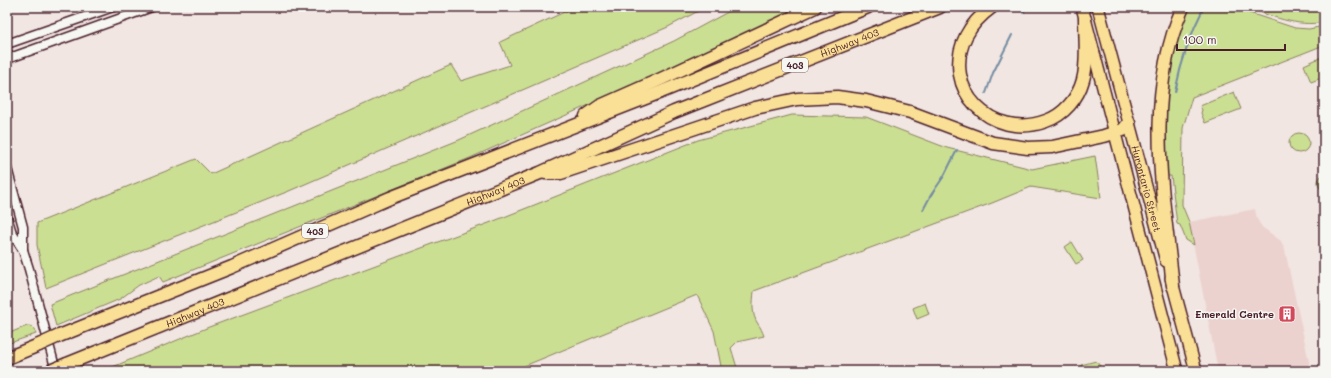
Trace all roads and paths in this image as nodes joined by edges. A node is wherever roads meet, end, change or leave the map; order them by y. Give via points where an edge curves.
1 (113, 7) edge
2 (152, 7) edge
3 (815, 7) edge
4 (868, 7) edge
5 (940, 7) edge
6 (992, 7) edge
7 (1082, 7) edge
8 (1098, 7) edge
9 (1183, 7) edge
10 (1085, 19) junction
11 (7, 44) edge
12 (7, 59) edge
13 (1129, 123) junction
14 (571, 127) junction
15 (1116, 133) junction
16 (7, 168) edge
17 (540, 173) junction
18 (7, 217) edge
19 (23, 250) junction
20 (1173, 286) junction
21 (7, 358) edge
22 (50, 371) edge
23 (56, 371) edge
24 (1177, 371) edge
25 (1196, 371) edge

1 - 11 street
2 - 12 street
3 - 14 highway via 600,106
4 - 14 highway, 403
5 - 17 highway, Highway 403 / 403 via 674,112
6 - 10 highway via 976,22 965,38 960,58 960,73 967,93 978,109 994,120 1013,126 1031,126 1049,120 1065,109 1074,98 1081,85 1084,70
7 - 10 main road, Hurontario Street
8 - 13 main road, Hurontario Street
9 - 20 highway via 1166,54 1159,119 1161,178
10 - 15 main road, Hurontario Street
13 - 15 highway
13 - 20 main road, Hurontario Street
14 - 21 highway, 403, bridge via 390,198 232,267
15 - 17 highway via 1052,147 1019,148 988,141 913,113 866,101 837,98 796,99 755,108 561,173
15 - 24 main road, Hurontario Street
16 - 19 street via 23,227
17 - 22 highway, Highway 403 / 403, bridge
18 - 19 street via 12,233
19 - 23 street
20 - 25 main road, Hurontario Street

